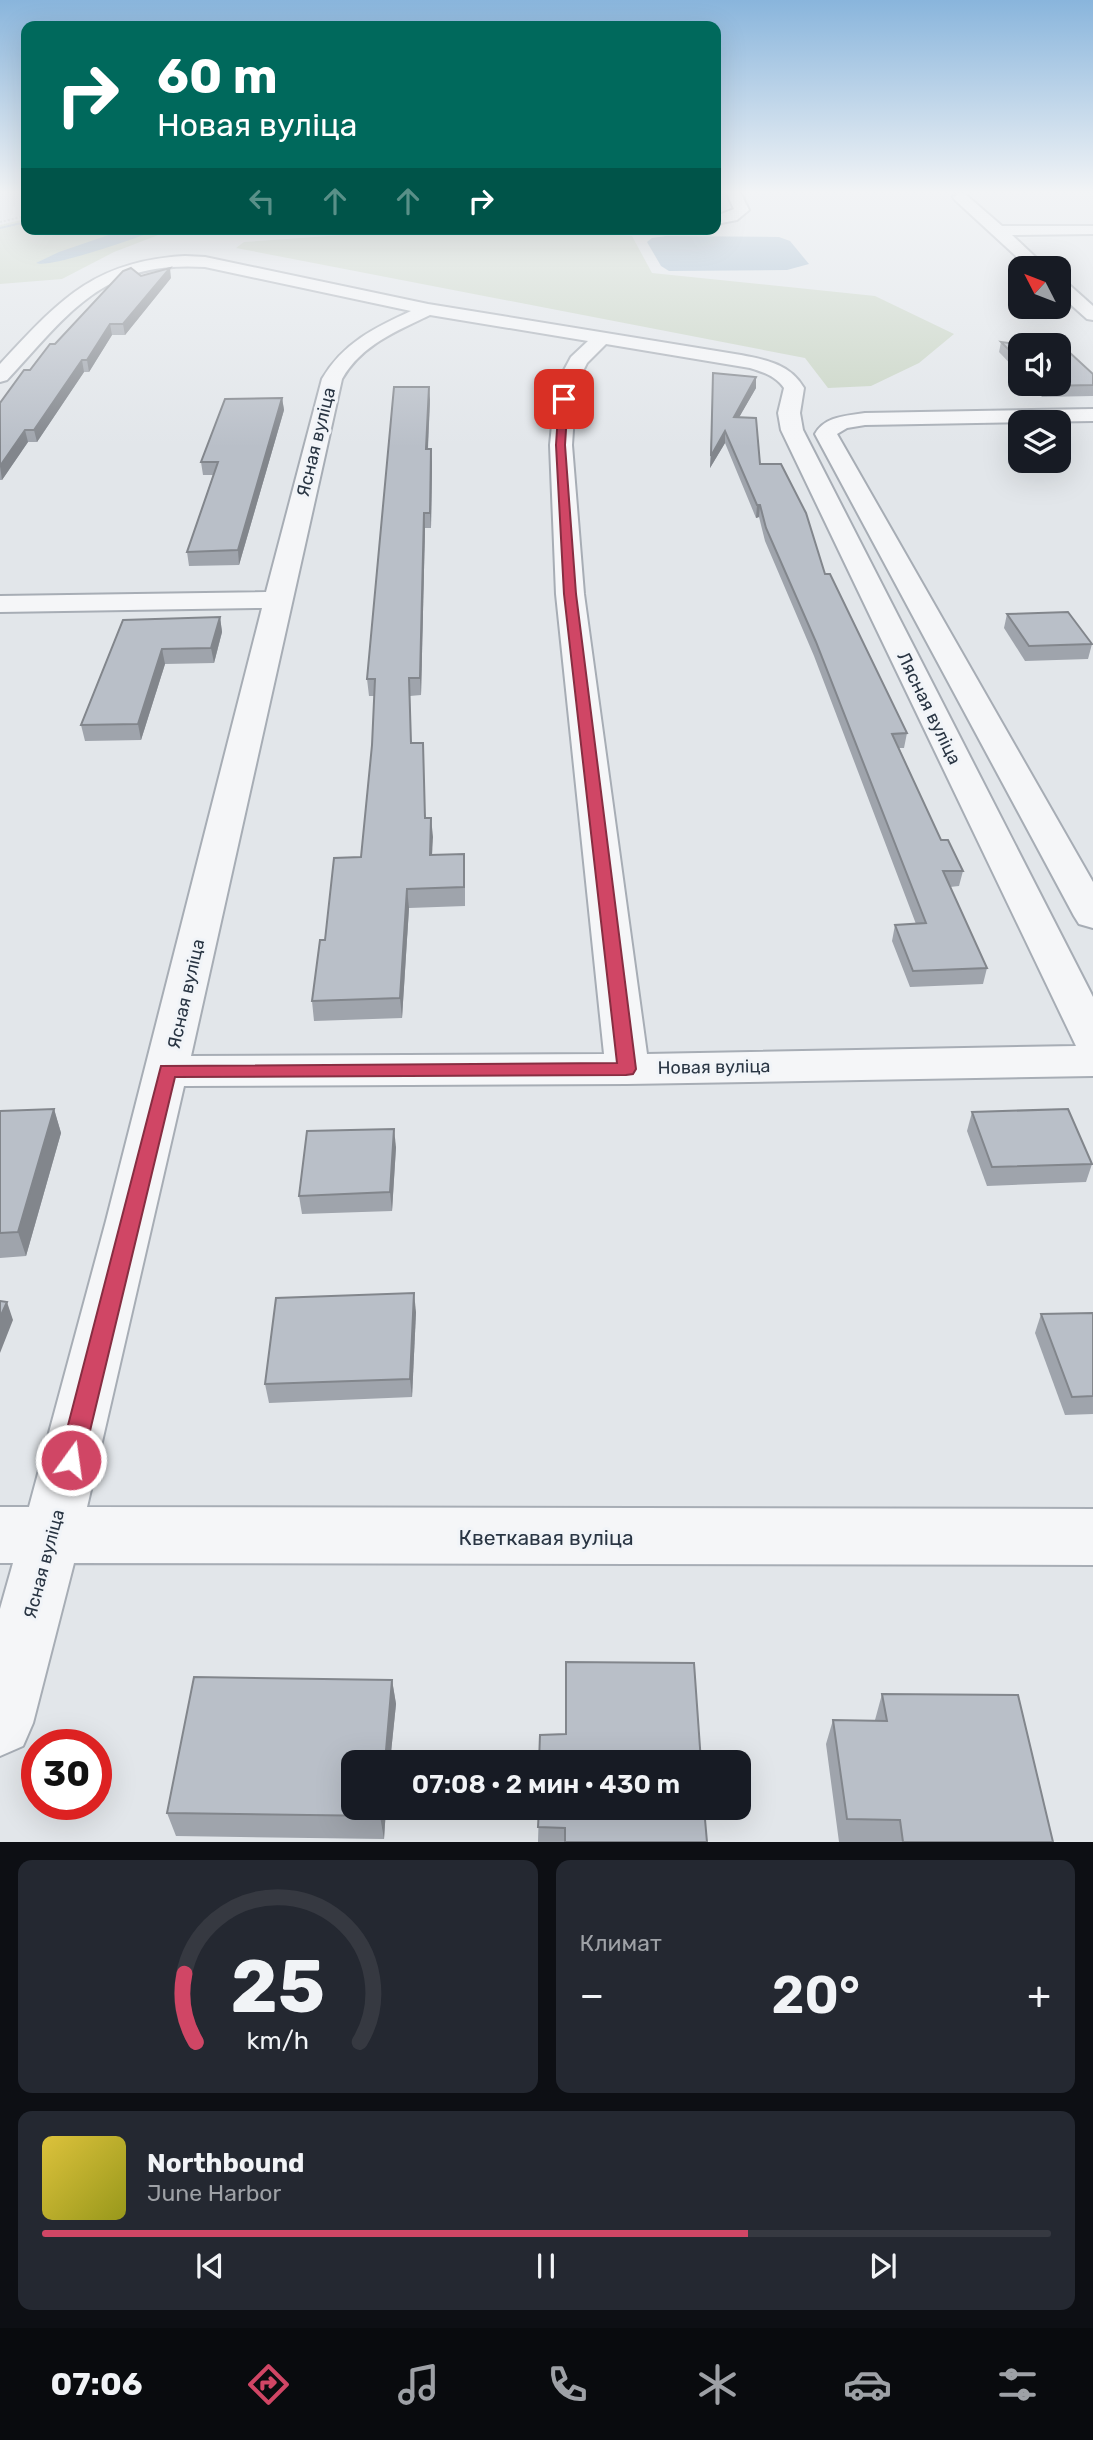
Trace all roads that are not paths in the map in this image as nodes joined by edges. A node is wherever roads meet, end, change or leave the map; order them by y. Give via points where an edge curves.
1 (115, 276) edge
2 (271, 276) edge
3 (1071, 296) edge
4 (428, 309) junction
5 (1093, 316) edge
6 (601, 338) junction
7 (0, 376) edge
8 (1093, 415) edge
9 (277, 600) junction
10 (0, 604) edge
11 (1093, 916) edge
12 (1093, 1040) edge
13 (1093, 1060) edge
14 (626, 1069) junction
15 (168, 1071) junction
16 (26, 1536) edge
17 (1093, 1537) edge
18 (0, 1723) edge

1 - 7 street via 56,314
2 - 4 street
3 - 5 street
4 - 6 street
4 - 9 street, Ясная вуліца via 365,342 335,372
6 - 12 street, Лясная вуліца via 749,362 785,376 794,388 789,413 792,430
6 - 14 street via 578,361 566,386 561,445 570,594
8 - 11 street via 877,418 841,423 828,430 827,438
9 - 10 street
9 - 15 street, Ясная вуліца
13 - 14 street, Новая вуліца
14 - 15 street, Новая вуліца
15 - 16 street, Ясная вуліца
16 - 17 street, Кветкавая вуліца
16 - 18 street, Ясная вуліца

